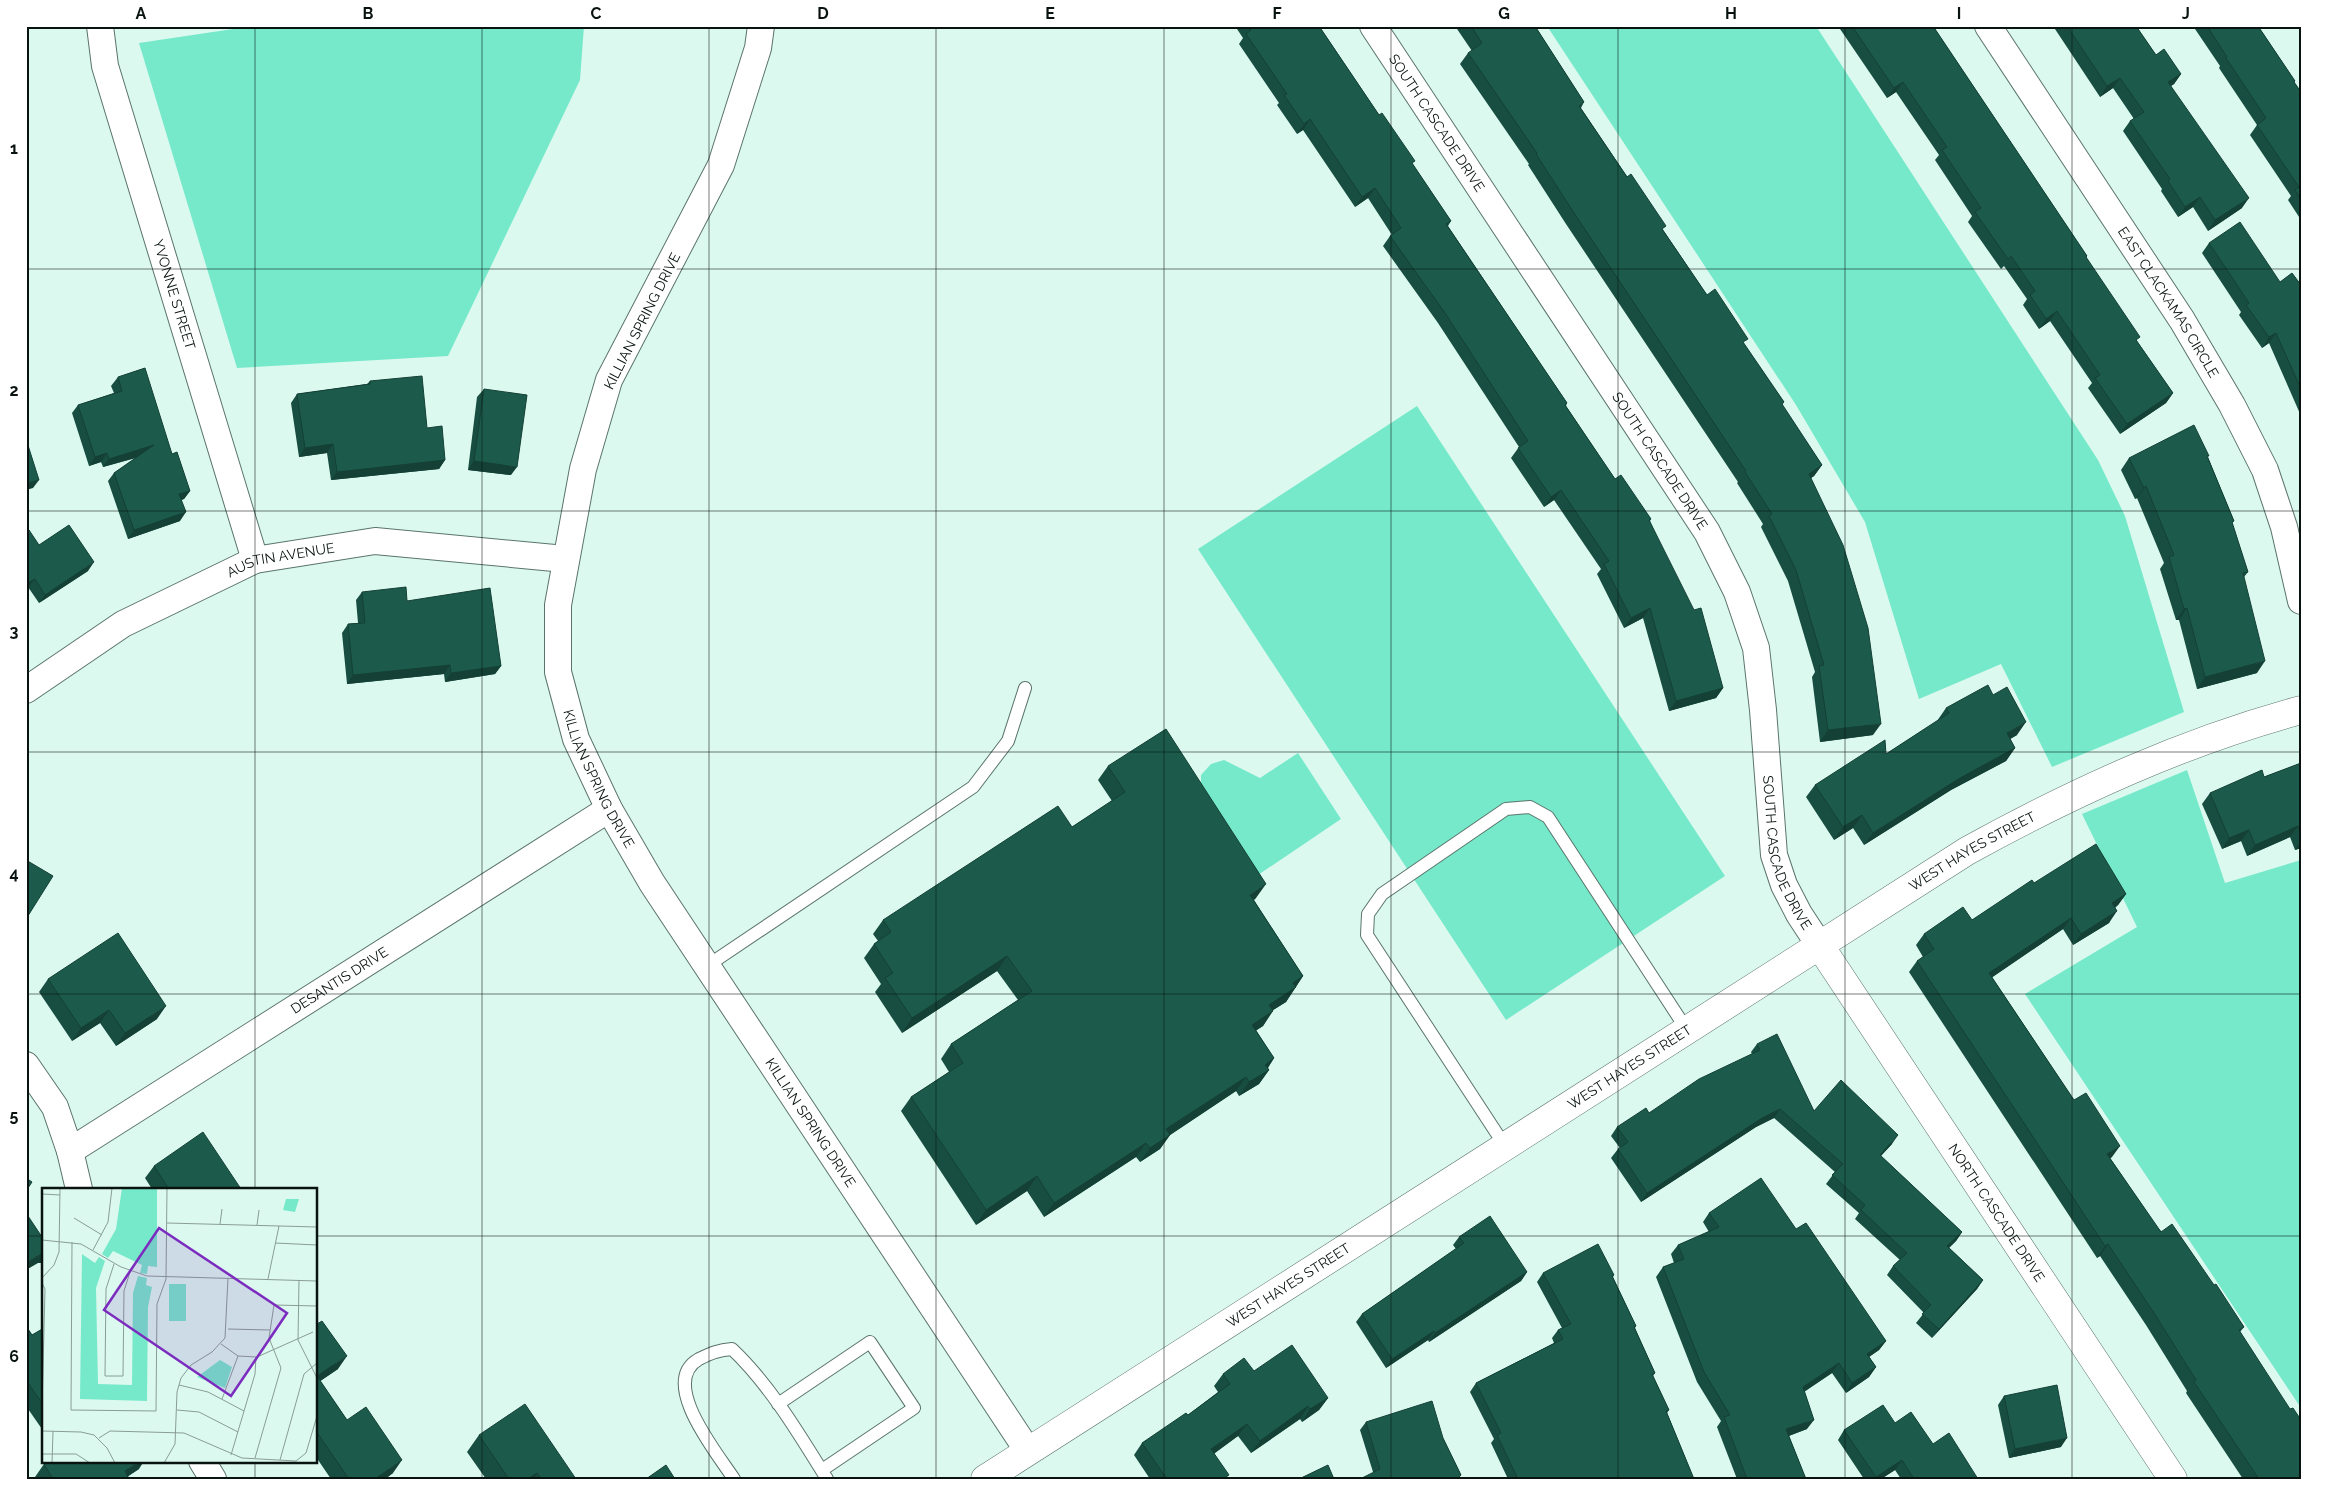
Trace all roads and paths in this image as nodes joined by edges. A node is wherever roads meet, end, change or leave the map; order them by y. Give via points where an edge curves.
1 (100, 26) edge
2 (761, 26) edge
3 (1373, 26) edge
4 (1988, 26) edge
5 (565, 559) junction
6 (254, 560) junction
7 (2301, 601) edge
8 (1025, 688) dead end
9 (26, 690) edge
10 (2301, 710) edge
11 (608, 809) junction
12 (1820, 946) junction
13 (707, 966) junction
14 (1687, 1030) junction
15 (26, 1065) edge
16 (1505, 1146) junction
17 (70, 1151) junction
18 (79, 1188) edge
19 (778, 1404) junction
20 (1028, 1452) junction
21 (203, 1462) edge
22 (825, 1475) edge
23 (997, 1475) edge
24 (213, 1479) edge
25 (734, 1479) edge
26 (2173, 1479) edge

1 - 6 street, YVONNE STREET via 105,66
2 - 5 street, KILLIAN SPRING DRIVE via 758,48 721,165 609,380 583,469
3 - 12 street, SOUTH CASCADE DRIVE via 1707,532 1737,592 1756,648 1774,855 1784,885
4 - 7 street, EAST CLACKAMAS CIRCLE via 2182,320 2232,405 2265,470 2284,527
5 - 6 street, AUSTIN AVENUE via 375,540
5 - 11 street, KILLIAN SPRING DRIVE via 558,604 558,672 576,739
6 - 9 street, AUSTIN AVENUE via 123,624
8 - 13 lane via 1008,741 973,787
10 - 12 street, WEST HAYES STREET via 2159,757 2074,794 1967,851
11 - 13 street, KILLIAN SPRING DRIVE
11 - 17 street, DESANTIS DRIVE
12 - 14 street, WEST HAYES STREET
12 - 26 street, NORTH CASCADE DRIVE
13 - 20 street, KILLIAN SPRING DRIVE
14 - 16 street, WEST HAYES STREET
14 - 16 lane via 1548,817 1530,807 1506,809 1382,894 1368,914 1367,936
15 - 17 street via 54,1108
16 - 20 street, WEST HAYES STREET
17 - 18 street
19 - 22 lane
19 - 22 lane via 870,1342 914,1408
19 - 25 lane via 748,1364 732,1349 716,1350 692,1363 684,1380 687,1404
20 - 23 street, WEST HAYES STREET
21 - 24 street

